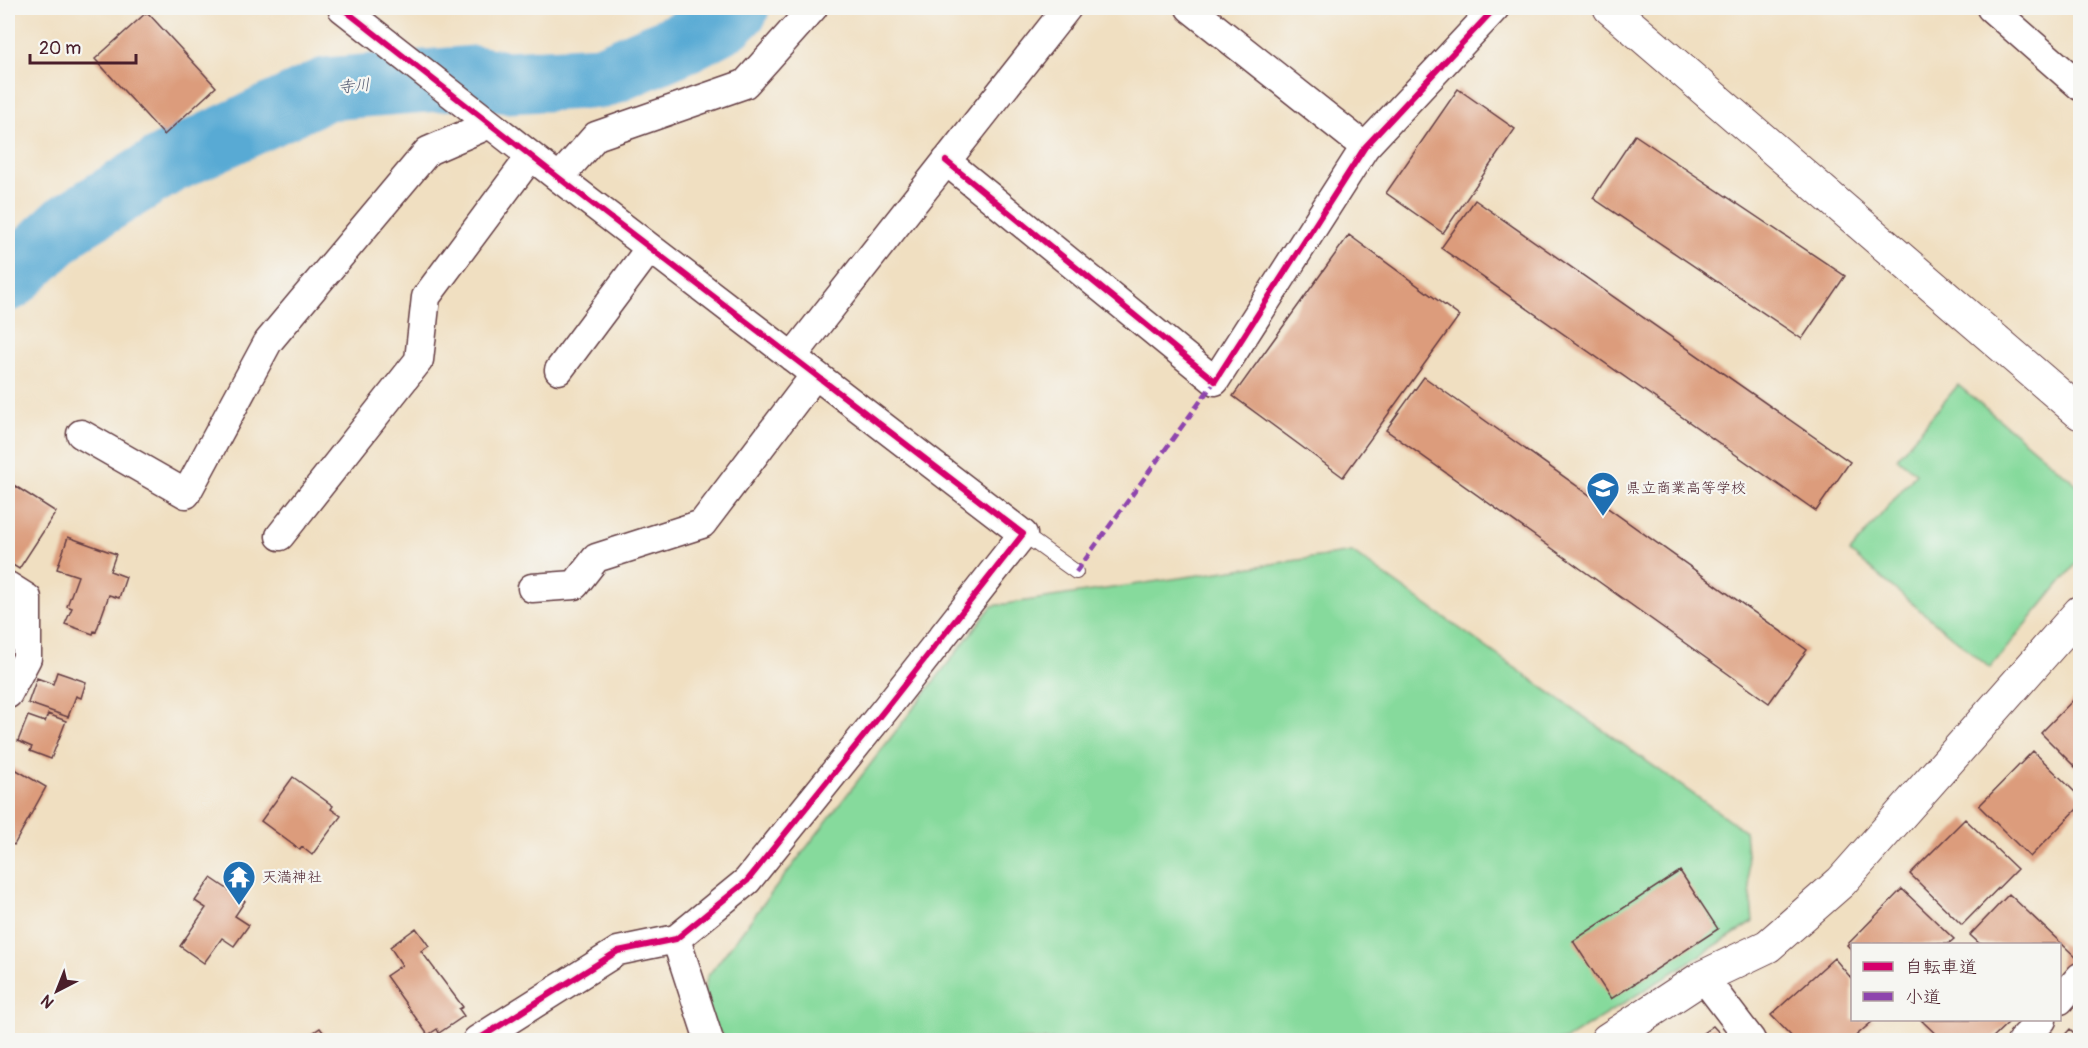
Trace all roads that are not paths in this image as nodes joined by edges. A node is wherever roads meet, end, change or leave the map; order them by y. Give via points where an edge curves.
1 (342, 8) edge
2 (813, 8) edge
3 (1067, 8) edge
4 (1190, 8) edge
5 (1495, 8) edge
6 (1610, 8) edge
7 (2010, 13) edge
8 (2080, 86) edge
9 (490, 124) junction
10 (1365, 147) junction
11 (531, 156) junction
12 (946, 161) junction
13 (559, 178) junction
14 (650, 248) junction
15 (792, 357) junction
16 (560, 370) dead end
17 (815, 375) junction
18 (2080, 413) edge
19 (81, 434) dead end
20 (1023, 534) junction
21 (280, 536) dead end
22 (1076, 572) dead end
23 (8, 586) edge
24 (532, 588) dead end
25 (2080, 612) edge
26 (8, 694) edge
27 (676, 939) junction
28 (1703, 977) junction
29 (2080, 977) edge
30 (2061, 999) edge
31 (2041, 1021) edge
32 (477, 1041) edge
33 (709, 1041) edge
34 (1607, 1041) edge
35 (1751, 1041) edge
36 (2022, 1041) edge

1 - 9 street
2 - 13 street via 745,84 596,136
3 - 12 street
4 - 10 street
5 - 10 street
6 - 18 street
7 - 8 street
9 - 11 street
9 - 19 street via 428,151 268,342 186,494
10 - 12 street via 1215,381
11 - 13 street
11 - 21 street via 426,297 418,360
12 - 15 street
13 - 14 street
14 - 15 street
14 - 16 street
15 - 17 street
17 - 20 street
17 - 24 street via 702,524 596,558 575,585
20 - 22 lane
20 - 27 street via 747,881
23 - 26 street via 27,598 27,658
25 - 28 street via 1841,882 1768,946
27 - 32 street via 618,951
27 - 33 street
28 - 34 street
28 - 35 street
29 - 30 street
31 - 36 street

